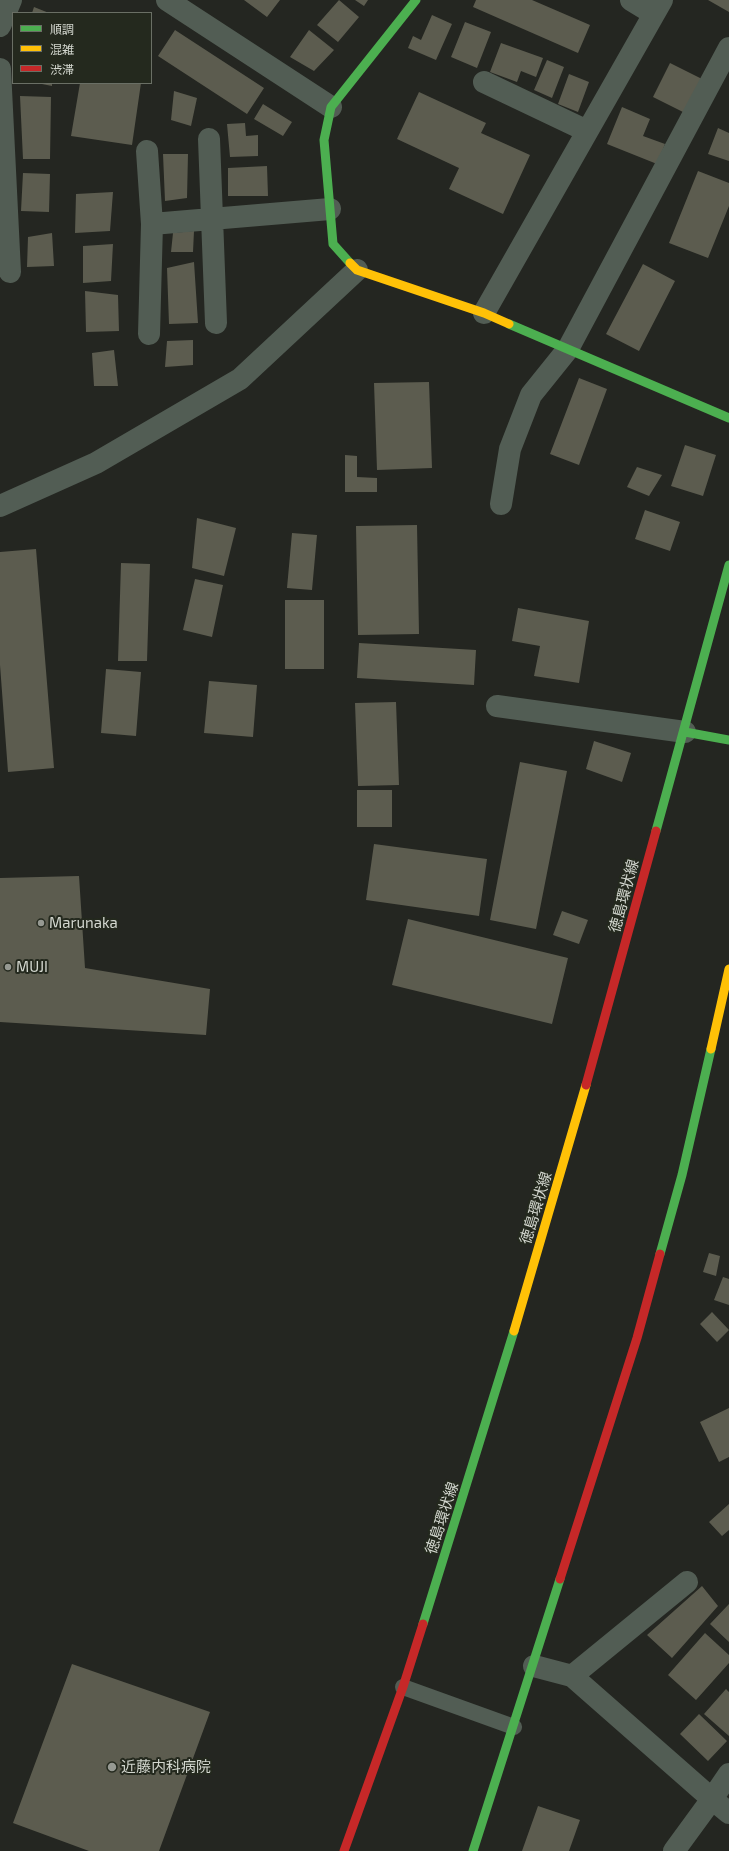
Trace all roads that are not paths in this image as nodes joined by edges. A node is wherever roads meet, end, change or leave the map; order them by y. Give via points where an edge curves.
1 (11, 0) edge
2 (167, 0) edge
3 (416, 0) edge
4 (630, 0) edge
5 (658, 7) edge
6 (0, 26) edge
7 (729, 48) edge
8 (0, 69) edge
9 (484, 82) dead end
10 (331, 107) junction
11 (1, 109) edge
12 (587, 131) junction
13 (209, 139) dead end
14 (147, 151) dead end
15 (4, 204) edge
16 (330, 209) junction
17 (212, 219) junction
18 (152, 224) junction
19 (356, 270) junction
20 (10, 272) dead end
21 (484, 313) junction
22 (216, 323) dead end
23 (149, 334) dead end
24 (568, 348) junction
25 (729, 418) edge
26 (501, 504) dead end
27 (0, 506) edge
28 (729, 565) edge
29 (497, 706) dead end
30 (684, 732) junction
31 (729, 740) edge
32 (729, 969) edge
33 (687, 1582) dead end
34 (534, 1666) junction
35 (572, 1676) junction
36 (403, 1688) junction
37 (514, 1727) junction
38 (729, 1774) edge
39 (712, 1799) junction
40 (729, 1813) edge
41 (344, 1851) edge
42 (473, 1851) edge
43 (674, 1851) edge

1 - 6 street
2 - 10 street
3 - 10 main road
4 - 5 street
5 - 12 street
7 - 24 street
8 - 11 street
9 - 12 street
10 - 16 main road via 324,140
11 - 15 street
12 - 21 street
13 - 17 street
14 - 18 street
15 - 20 street
16 - 17 street
16 - 19 main road via 333,244
17 - 18 street
17 - 22 street
18 - 23 street
19 - 21 main road
19 - 27 street via 240,379 96,463
21 - 24 main road
24 - 25 main road
24 - 26 street via 531,395 510,449
28 - 30 main road, 徳島環状線
29 - 30 street
30 - 31 main road
30 - 36 main road, 徳島環状線 via 572,1137 494,1402
32 - 34 main road via 682,1175 637,1338
33 - 35 street
34 - 35 street
34 - 37 main road
35 - 39 street
36 - 37 lane
36 - 41 main road, 徳島環状線
37 - 42 main road
38 - 39 street
39 - 40 street
39 - 43 street

